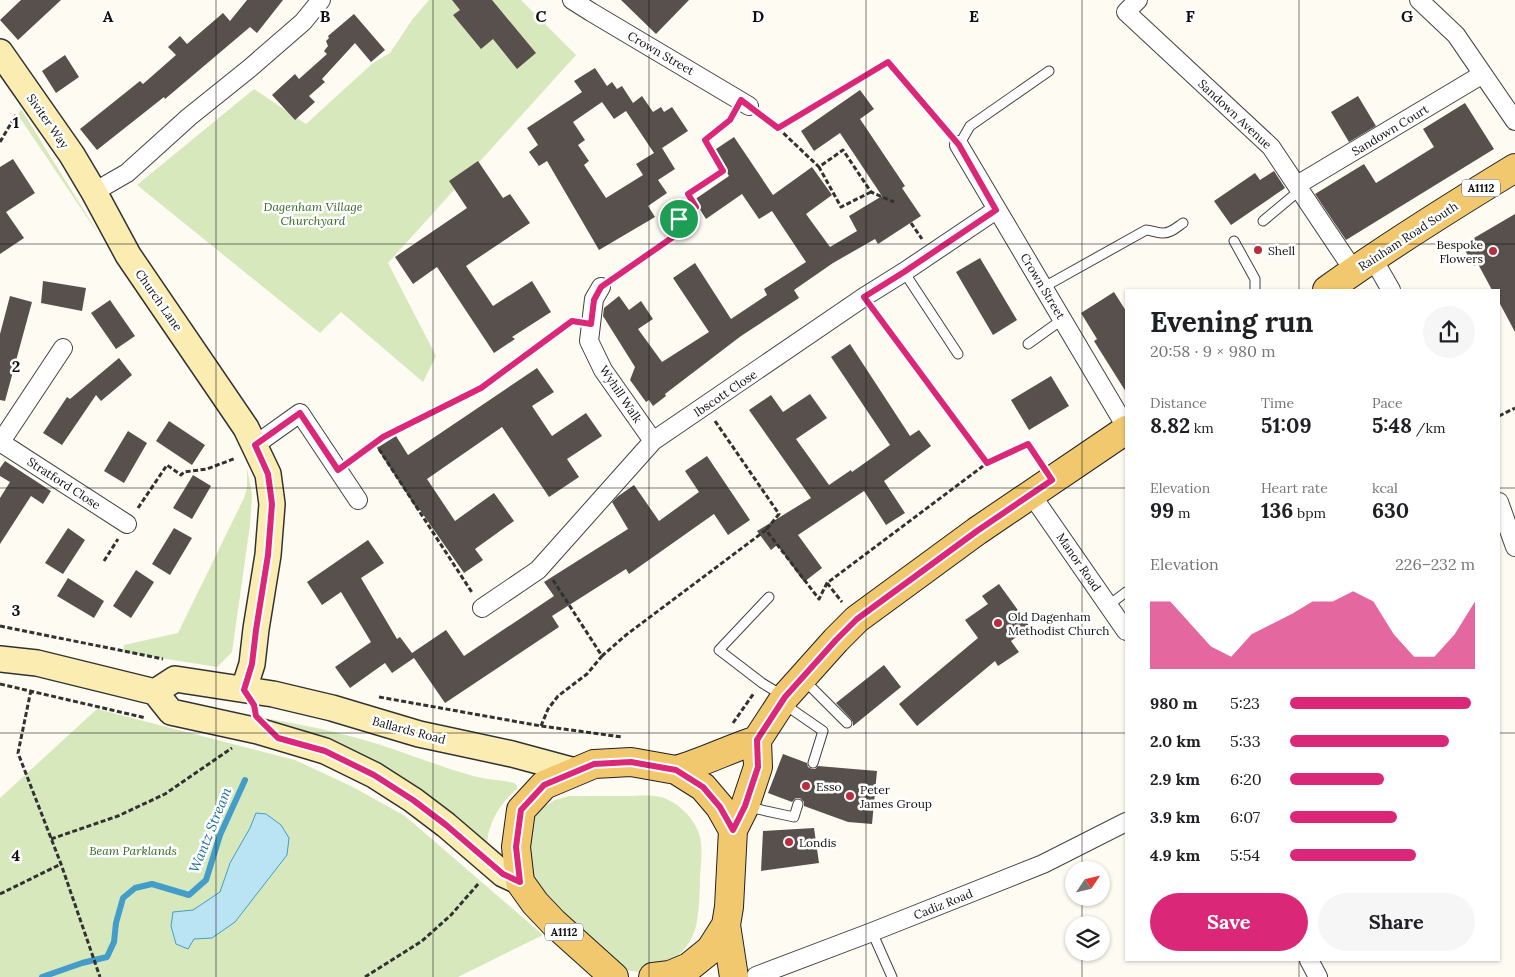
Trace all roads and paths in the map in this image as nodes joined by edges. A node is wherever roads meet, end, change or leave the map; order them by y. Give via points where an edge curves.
1 (321, 0) edge
2 (572, 0) edge
3 (1138, 0) edge
4 (1419, 0) edge
5 (595, 6) edge
6 (0, 52) edge
7 (1049, 71) dead end
8 (1483, 74) junction
9 (31, 96) junction
10 (745, 103) junction
11 (1515, 121) edge
12 (778, 128) junction
13 (0, 142) edge
14 (959, 145) junction
15 (819, 167) junction
16 (1515, 168) edge
17 (1298, 187) junction
18 (94, 192) junction
19 (870, 192) junction
20 (894, 202) dead end
21 (996, 210) junction
22 (1263, 221) dead end
23 (1184, 223) dead end
24 (1234, 241) dead end
25 (1363, 264) junction
26 (904, 272) junction
27 (601, 287) joint
28 (1044, 288) junction
29 (1255, 289) edge
30 (1328, 289) edge
31 (1390, 289) edge
32 (864, 297) junction
33 (1063, 319) junction
34 (591, 324) junction
35 (1028, 344) dead end
36 (63, 348) dead end
37 (958, 354) dead end
38 (705, 407) junction
39 (1515, 408) edge
40 (1500, 416) edge
41 (1125, 426) edge
42 (1125, 429) edge
43 (653, 441) junction
44 (0, 443) edge
45 (375, 443) junction
46 (247, 451) junction
47 (987, 463) junction
48 (338, 470) junction
49 (1042, 487) junction
50 (358, 500) dead end
51 (1500, 505) edge
52 (127, 524) junction
53 (766, 530) junction
54 (1515, 547) edge
55 (104, 561) dead end
56 (538, 570) junction
57 (1125, 593) edge
58 (769, 597) dead end
59 (1109, 605) junction
60 (482, 608) joint
61 (0, 626) edge
62 (1125, 629) edge
63 (602, 656) junction
64 (0, 660) edge
65 (169, 660) dead end
66 (762, 683) junction
67 (0, 684) edge
68 (31, 690) junction
69 (244, 690) junction
70 (155, 692) junction
71 (790, 693) junction
72 (377, 696) dead end
73 (153, 720) dead end
74 (733, 723) dead end
75 (847, 723) dead end
76 (541, 726) junction
77 (278, 738) junction
78 (628, 738) dead end
79 (757, 740) junction
80 (233, 744) dead end
81 (813, 763) dead end
82 (575, 770) junction
83 (676, 770) junction
84 (798, 804) dead end
85 (745, 806) junction
86 (1125, 823) edge
87 (733, 830) junction
88 (51, 839) junction
89 (61, 864) junction
90 (483, 878) dead end
91 (520, 882) junction
92 (0, 894) edge
93 (726, 926) junction
94 (872, 932) junction
95 (1310, 961) edge
96 (100, 977) edge
97 (365, 977) edge
98 (614, 977) edge
99 (629, 977) edge
100 (653, 977) edge
101 (745, 977) edge
102 (892, 977) edge
103 (1318, 977) edge

1 - 18 street via 302,22 250,68 127,172
2 - 5 street, Crown Street
3 - 17 street, Sandown Avenue via 1126,12 1271,147
4 - 8 street via 1456,36
5 - 10 street, Crown Street
6 - 9 main road, Siviter Way
7 - 14 lane via 970,126
8 - 11 street
8 - 17 street, Sandown Court
9 - 13 path via 21,103
9 - 18 main road, Siviter Way
10 - 12 path
10 - 27 path via 705,140 723,171 688,194 696,207 679,219 686,228
12 - 14 path via 888,62
12 - 15 path
14 - 21 street, Crown Street
15 - 19 path via 841,207
15 - 19 path via 843,150
16 - 25 main road, Rainham Road South / A1112
17 - 22 lane
17 - 25 street, Sandown Avenue
18 - 46 main road, Church Lane via 128,255 246,428
19 - 20 path
21 - 26 street, Ibscott Close
21 - 28 street, Crown Street
23 - 28 lane via 1162,233 1146,230
24 - 29 lane via 1255,279
25 - 30 main road, Rainham Road South / A1112
25 - 31 street, Sandown Avenue
26 - 32 street, Ibscott Close
26 - 37 lane
27 - 34 street, Wyhill Walk via 594,300
28 - 33 street, Crown Street
32 - 38 street, Ibscott Close
32 - 47 path
33 - 35 lane
33 - 41 street, Crown Street
34 - 43 street, Wyhill Walk via 589,341 603,370
34 - 45 path via 572,321 481,388
36 - 44 street
38 - 43 street, Ibscott Close
38 - 53 path via 779,514
39 - 40 path
42 - 49 main road
43 - 56 street, Ibscott Close
44 - 52 street, Stratford Close
45 - 48 path
45 - 60 path
46 - 48 street via 300,413
46 - 52 path via 207,469 182,475 167,465
46 - 69 main road, Church Lane via 268,474 272,504 252,664
47 - 49 path via 1028,444
47 - 53 path via 826,583 819,598
48 - 50 street
49 - 59 street, Manor Road
49 - 71 main road via 857,619
51 - 54 street
52 - 55 path
53 - 63 path
56 - 60 street, Ibscott Close
56 - 63 path via 555,581
57 - 59 lane
58 - 66 lane via 719,650
59 - 62 street, Manor Road
61 - 65 path
63 - 76 path via 587,674 558,696
64 - 70 main road via 37,663
66 - 71 lane
66 - 74 path
67 - 68 path
68 - 73 path
68 - 88 path via 18,753
69 - 70 main road, Ballards Road via 175,679
69 - 77 main road via 254,705 256,716
69 - 82 main road, Ballards Road via 274,694 419,734
70 - 77 main road via 171,712
71 - 75 lane
71 - 79 main road
71 - 81 lane via 823,731
72 - 76 path
76 - 78 path
77 - 91 main road via 325,751 374,775 446,825 503,874
79 - 83 main road, A1112
79 - 85 main road via 758,767
80 - 88 path via 232,749 166,794 118,816
82 - 83 main road, A1112 via 594,764 631,762
82 - 91 main road, A1112 via 544,785 521,810 516,847
83 - 87 main road, A1112 via 703,787
84 - 85 lane via 794,817
85 - 87 main road
86 - 94 street, Cadiz Road via 1043,864
87 - 93 main road
88 - 89 path
89 - 92 path
89 - 96 path
90 - 97 path via 422,941
91 - 98 main road, A1112 via 554,923
93 - 100 main road via 710,950 688,967 670,975
93 - 101 main road
94 - 101 street, Cadiz Road
94 - 102 lane
95 - 103 street
98 - 99 main road, A1112

